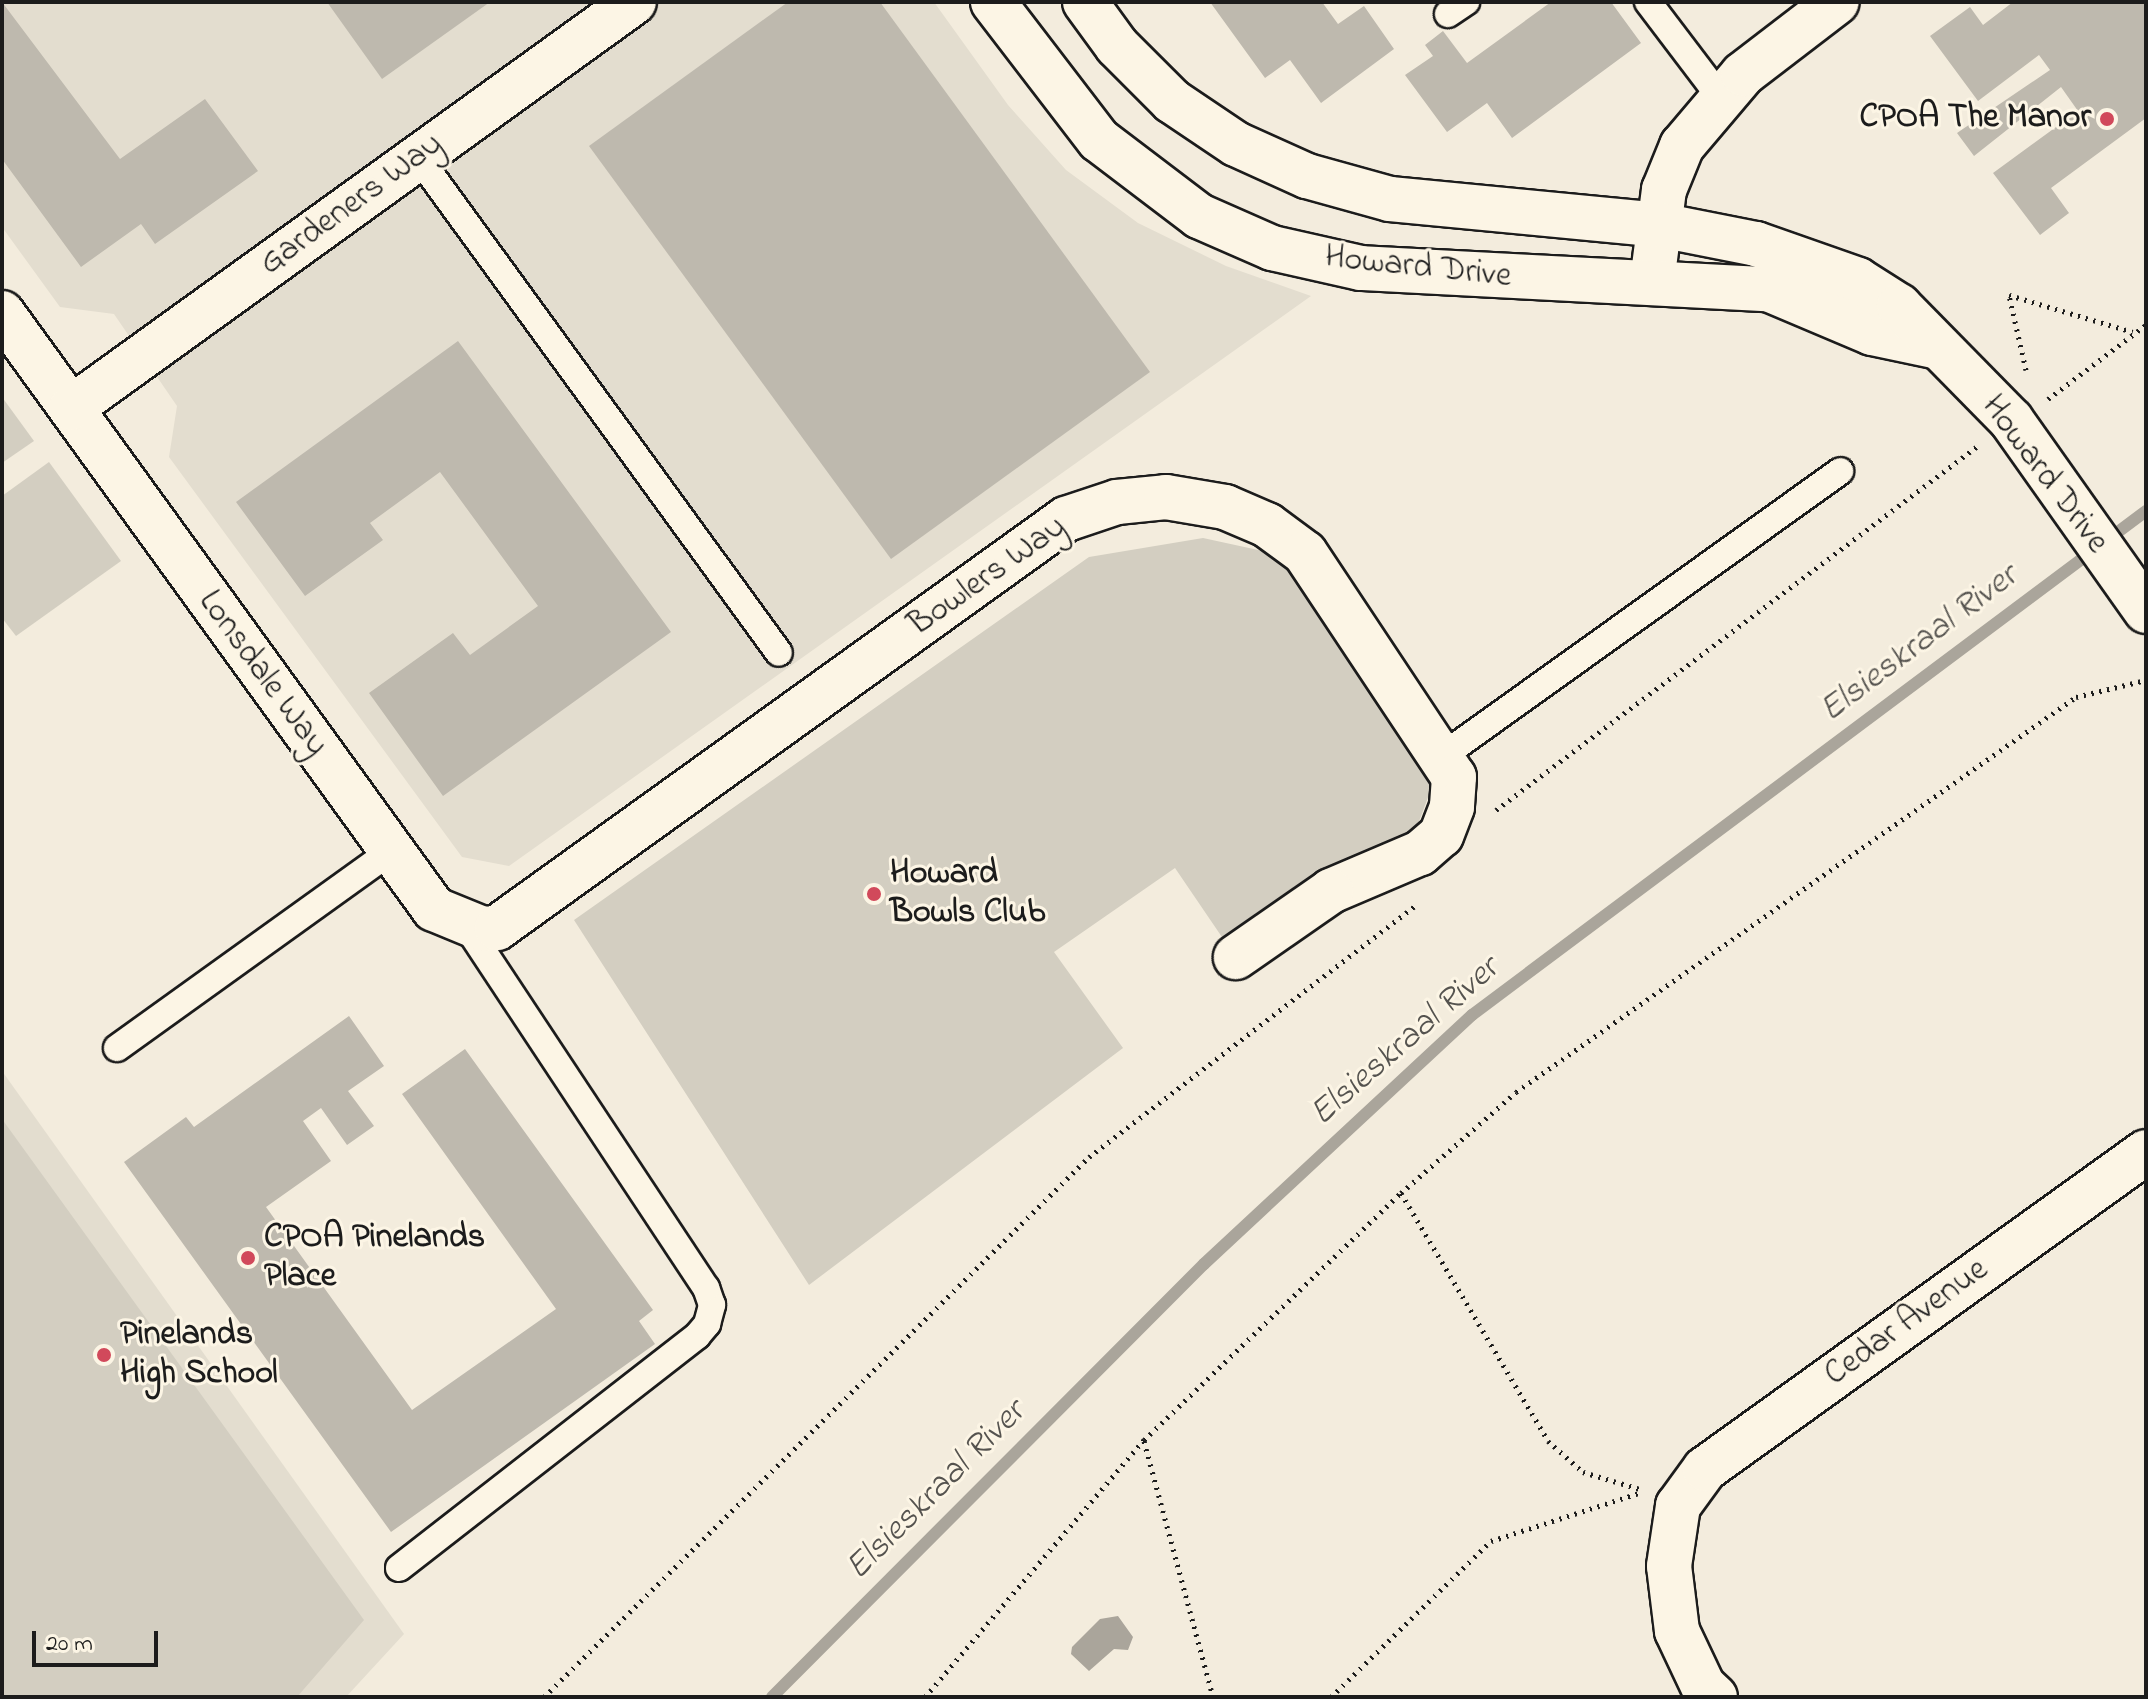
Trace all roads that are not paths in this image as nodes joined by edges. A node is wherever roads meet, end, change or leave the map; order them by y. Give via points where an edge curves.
1 (634, 2) edge
2 (993, 2) edge
3 (1085, 2) edge
4 (1648, 2) edge
5 (1837, 2) edge
6 (1720, 97) junction
7 (418, 157) junction
8 (1660, 225) junction
9 (1652, 282) junction
10 (2, 313) edge
11 (1934, 346) junction
12 (71, 408) junction
13 (1840, 471) dead end
14 (2146, 611) edge
15 (779, 653) dead end
16 (1441, 757) junction
17 (390, 852) junction
18 (466, 925) junction
19 (1236, 957) dead end
20 (117, 1048) dead end
21 (2146, 1152) edge
22 (399, 1568) dead end
23 (1715, 1697) edge

1 - 7 street, Gardeners Way
2 - 9 street, Howard Drive via 1099,140 1199,216 1272,248 1361,268
3 - 8 street, Howard Drive via 1117,46 1172,101 1236,144 1307,176 1390,199
4 - 6 lane
5 - 6 street
6 - 8 street via 1682,146 1664,190
7 - 12 street, Gardeners Way
7 - 15 lane
8 - 9 street
8 - 11 street, Howard Drive via 1756,244 1858,280 1899,306
9 - 11 street, Howard Drive via 1768,289 1872,333
10 - 12 street, Lonsdale Way
11 - 14 street, Howard Drive via 2011,420
12 - 17 street, Lonsdale Way
13 - 16 lane
16 - 18 street, Bowlers Way via 1305,553 1267,525 1225,507 1166,497 1117,502 1066,519 497,928
16 - 19 street, Bowlers Way via 1454,777 1452,807 1441,835 1420,853 1331,891
17 - 18 street, Lonsdale Way via 434,909
17 - 20 lane
18 - 22 lane via 712,1305 697,1336
21 - 23 street, Cedar Avenue via 1705,1469 1678,1506 1669,1566 1677,1631 1703,1686

